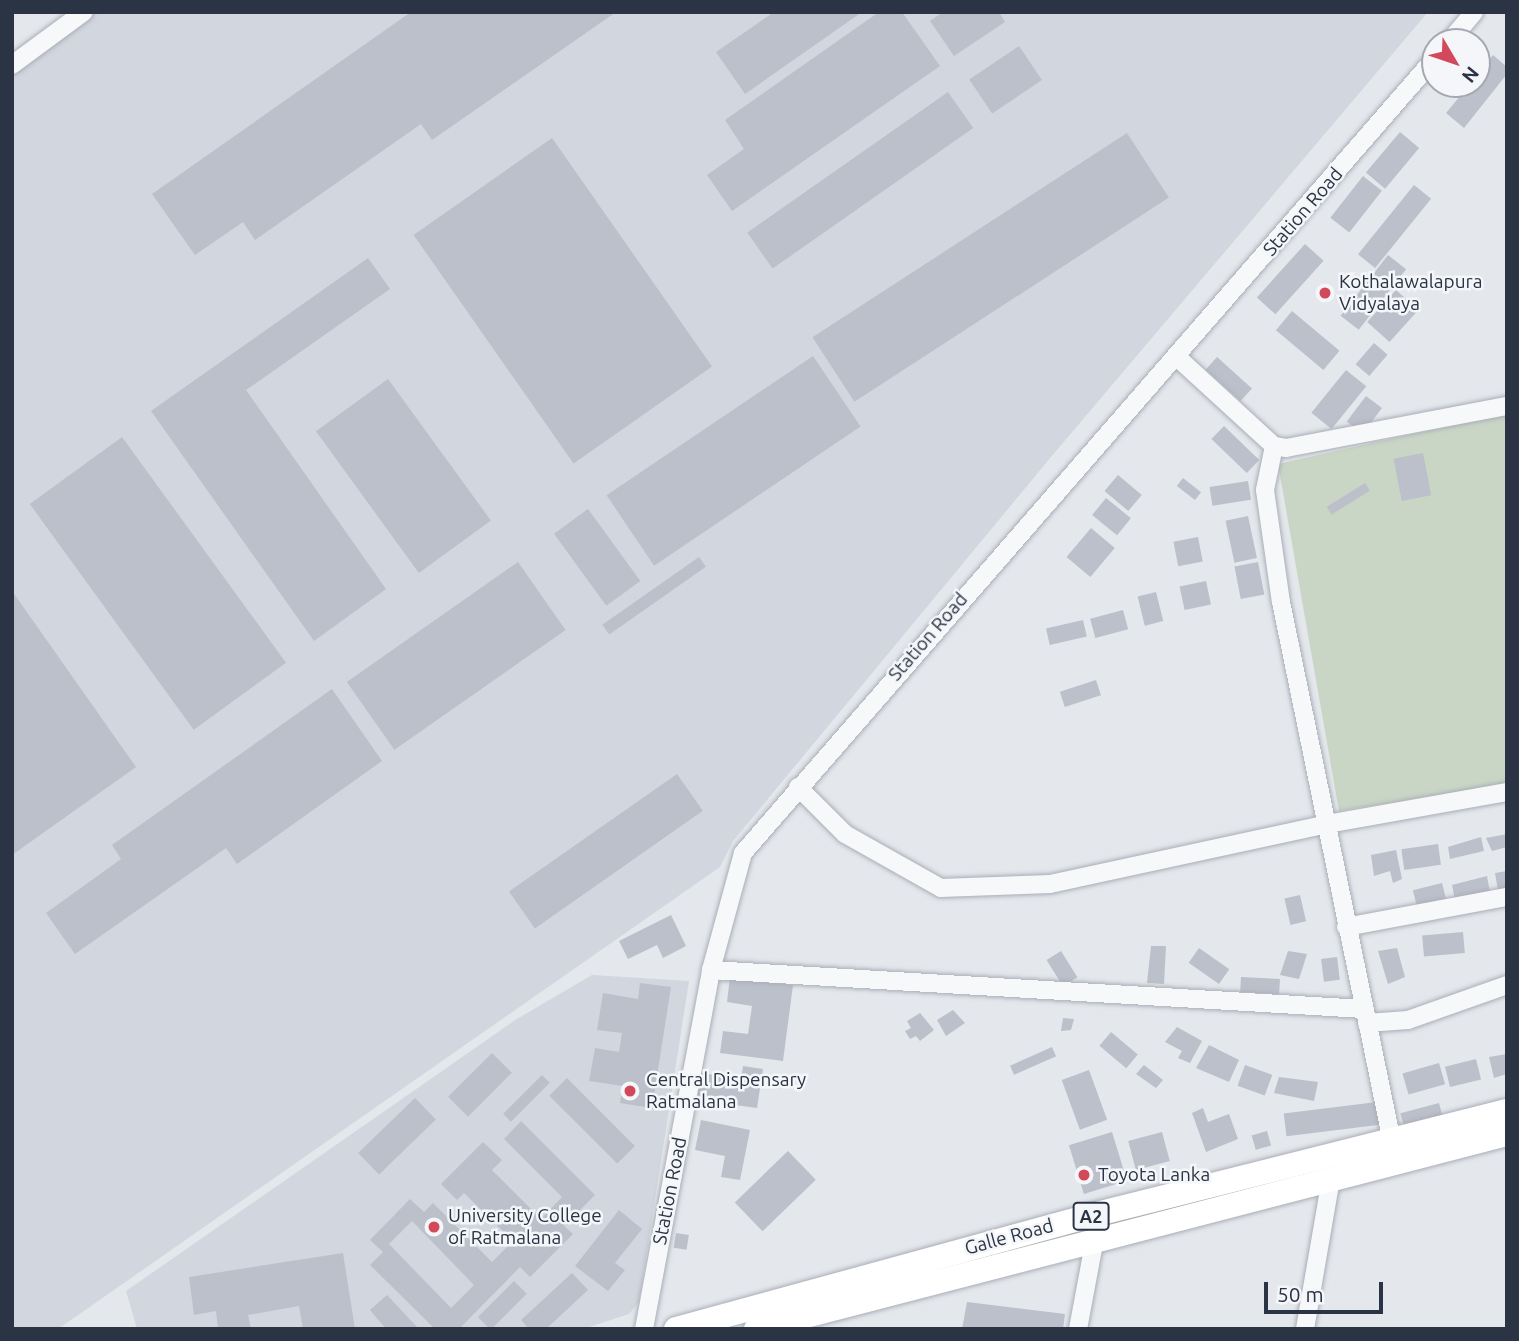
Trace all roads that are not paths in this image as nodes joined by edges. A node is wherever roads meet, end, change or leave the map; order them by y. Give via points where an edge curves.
1 (84, 12) edge
2 (1474, 12) edge
3 (1460, 28) edge
4 (12, 65) edge
5 (1421, 74) edge
6 (1178, 358) junction
7 (1507, 406) edge
8 (1274, 446) junction
9 (799, 787) junction
10 (1507, 792) edge
11 (1326, 824) junction
12 (1507, 897) edge
13 (1346, 927) junction
14 (711, 970) junction
15 (1507, 985) edge
16 (1366, 1016) junction
17 (1507, 1111) edge
18 (1507, 1134) edge
19 (1392, 1142) junction
20 (1331, 1179) junction
21 (1095, 1238) junction
22 (644, 1329) edge
23 (676, 1329) edge
24 (756, 1329) edge
25 (1077, 1329) edge
26 (1305, 1329) edge

1 - 4 street
2 - 3 street
5 - 6 street, Station Road
6 - 8 street
6 - 9 street, Station Road
7 - 8 street via 1315,444
8 - 11 street via 1265,491 1269,525
9 - 11 street via 845,834 941,888 1050,884
9 - 14 street, Station Road via 743,853
10 - 11 street
11 - 13 street
12 - 13 street
13 - 16 street
14 - 16 street
14 - 22 street, Station Road
15 - 16 street via 1408,1020
16 - 19 street
17 - 19 highway, Galle Road / A2
18 - 20 highway, Galle Road / A2
19 - 23 highway, Galle Road / A2 via 1089,1216
20 - 21 highway, Galle Road / A2
20 - 26 street
21 - 24 highway, Galle Road / A2
21 - 25 street

